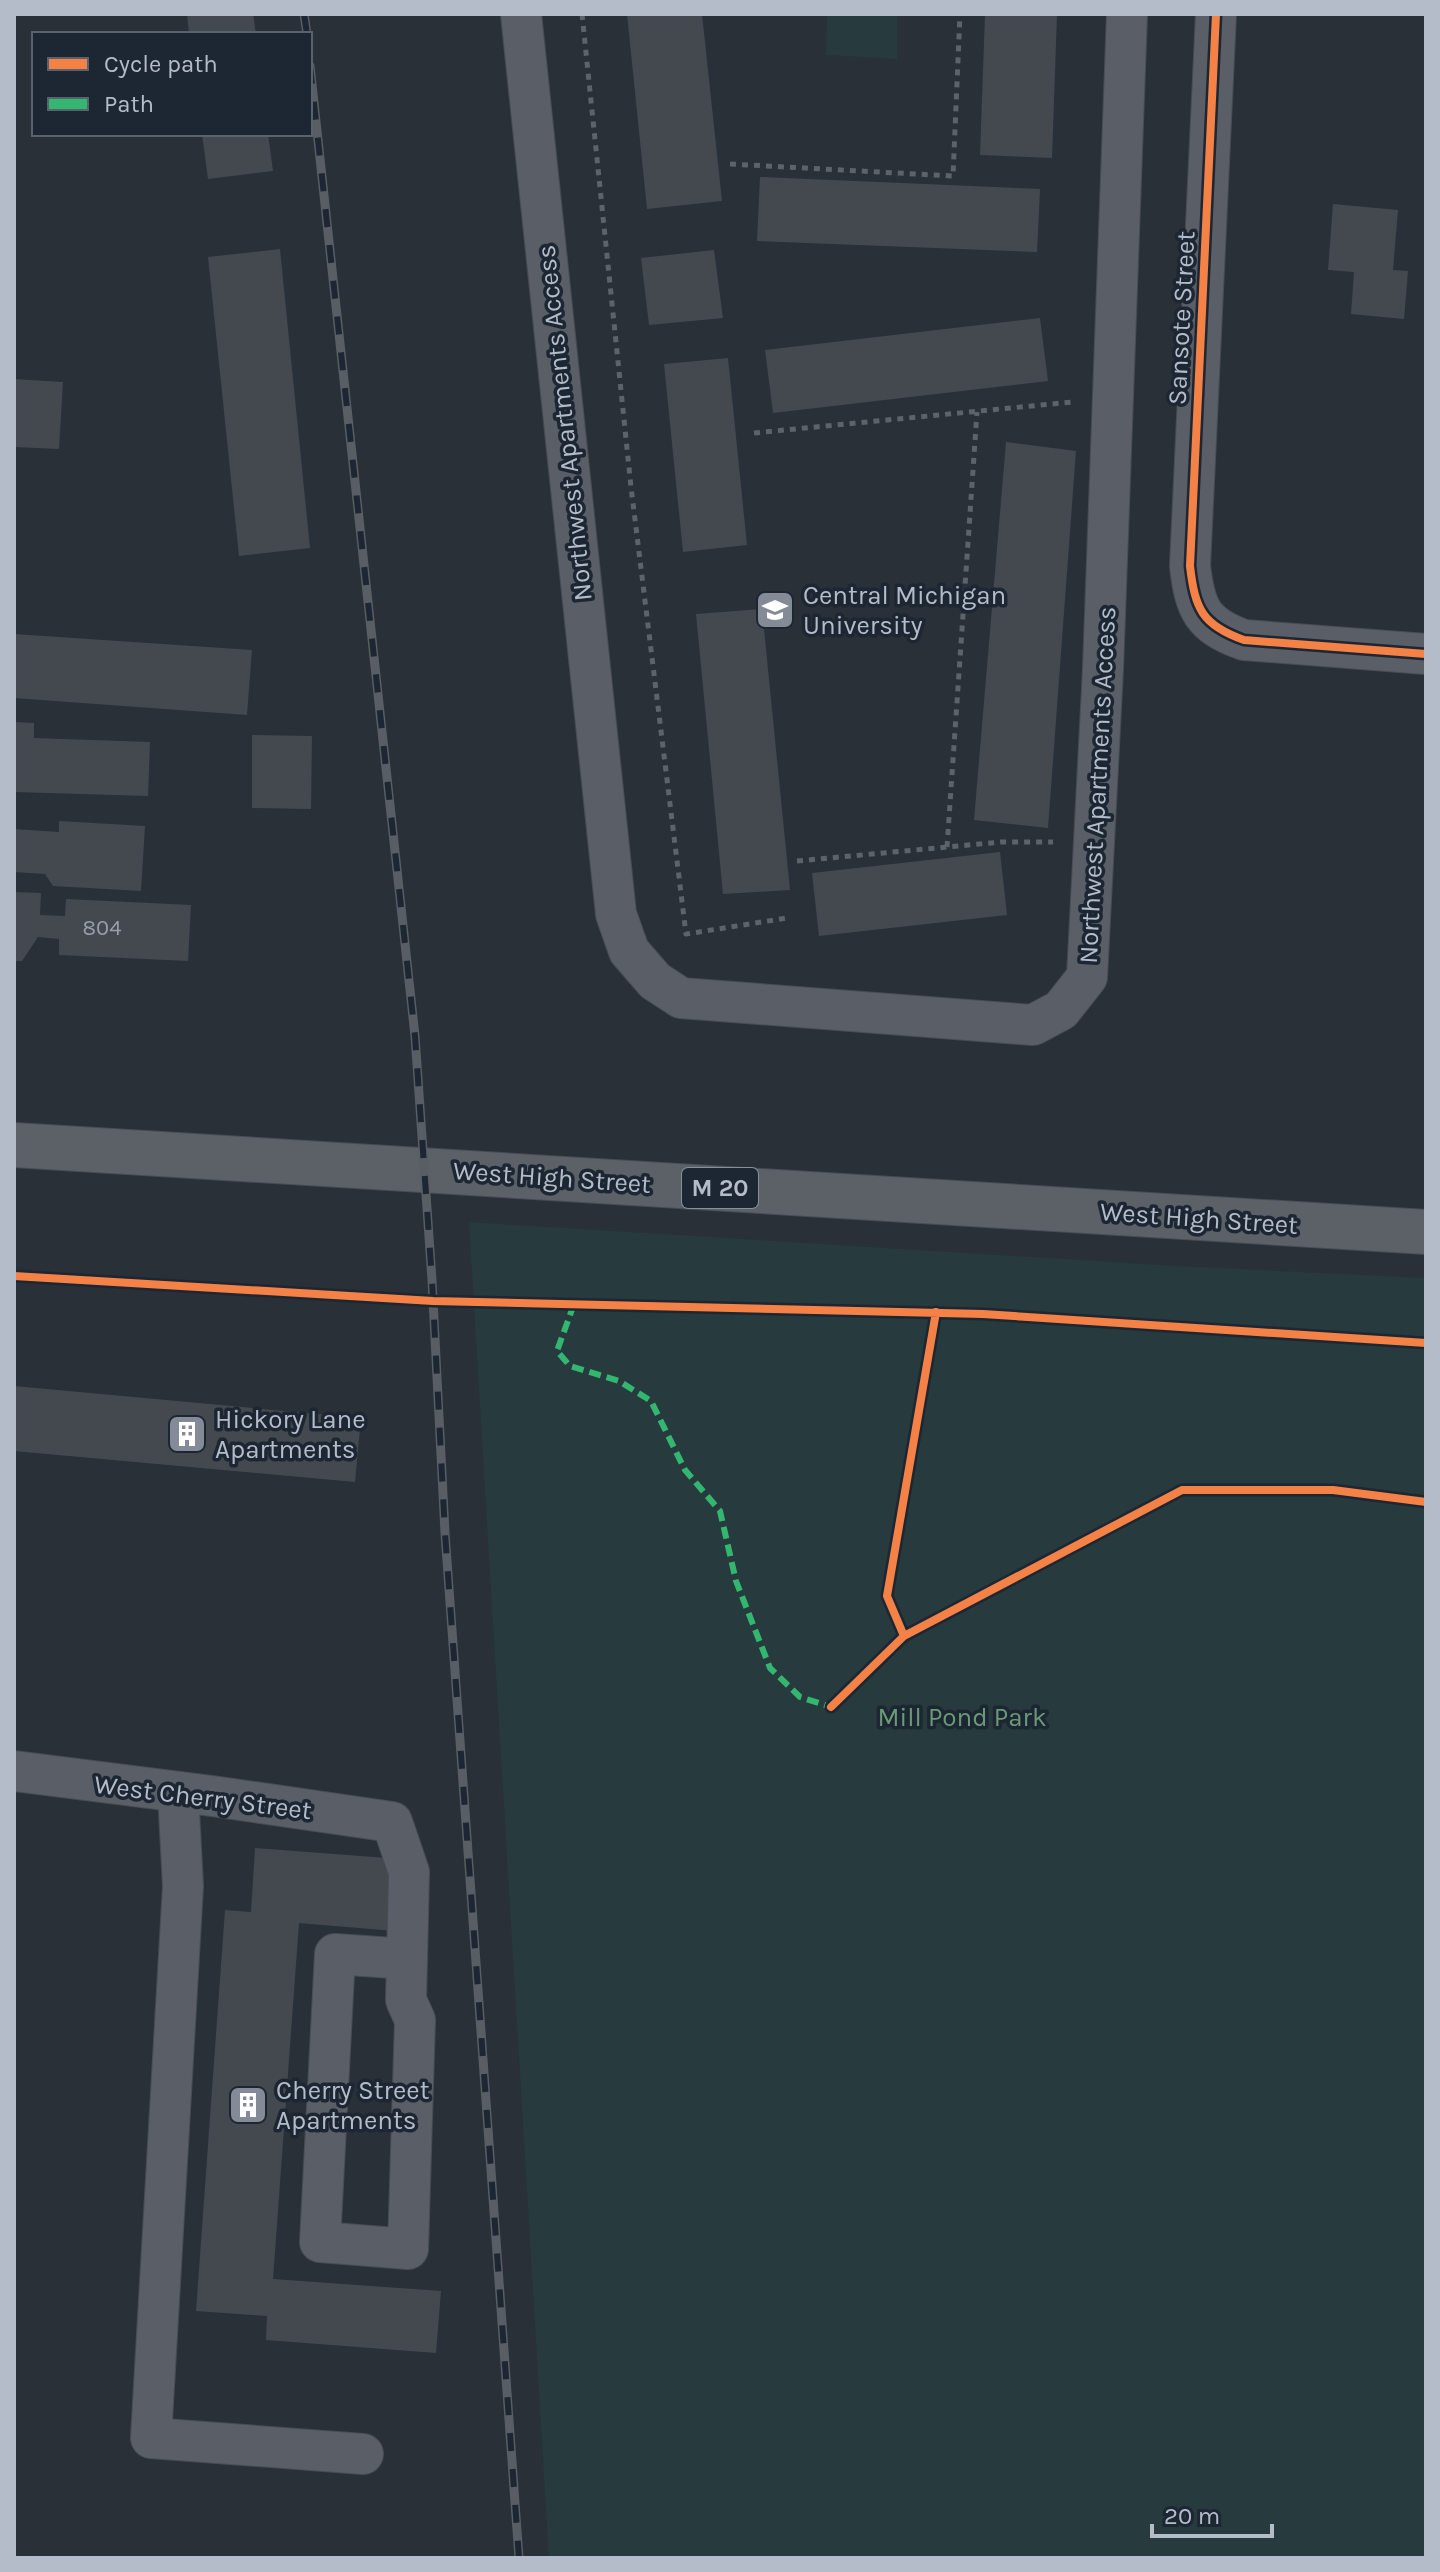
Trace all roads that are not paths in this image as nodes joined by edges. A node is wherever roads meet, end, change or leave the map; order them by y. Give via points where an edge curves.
1 (521, 14) edge
2 (1127, 14) edge
3 (1216, 14) edge
4 (1426, 654) edge
5 (14, 1145) edge
6 (1426, 1232) edge
7 (14, 1771) edge
8 (178, 1793) junction
9 (407, 1959) junction
10 (363, 2454) dead end

1 - 2 street, Northwest Apartments Access via 616,914 629,951 655,981 681,998 1033,1025 1061,1010 1087,977
3 - 4 street, Sansote Street via 1190,566 1193,594 1207,620 1244,640
5 - 6 main road, West High Street / M 20
7 - 8 street, West Cherry Street
8 - 9 street, West Cherry Street via 392,1822 409,1872
8 - 10 street via 183,1886 151,2438
9 - 9 street via 335,1954 320,2242 408,2249 415,2020 406,2000

